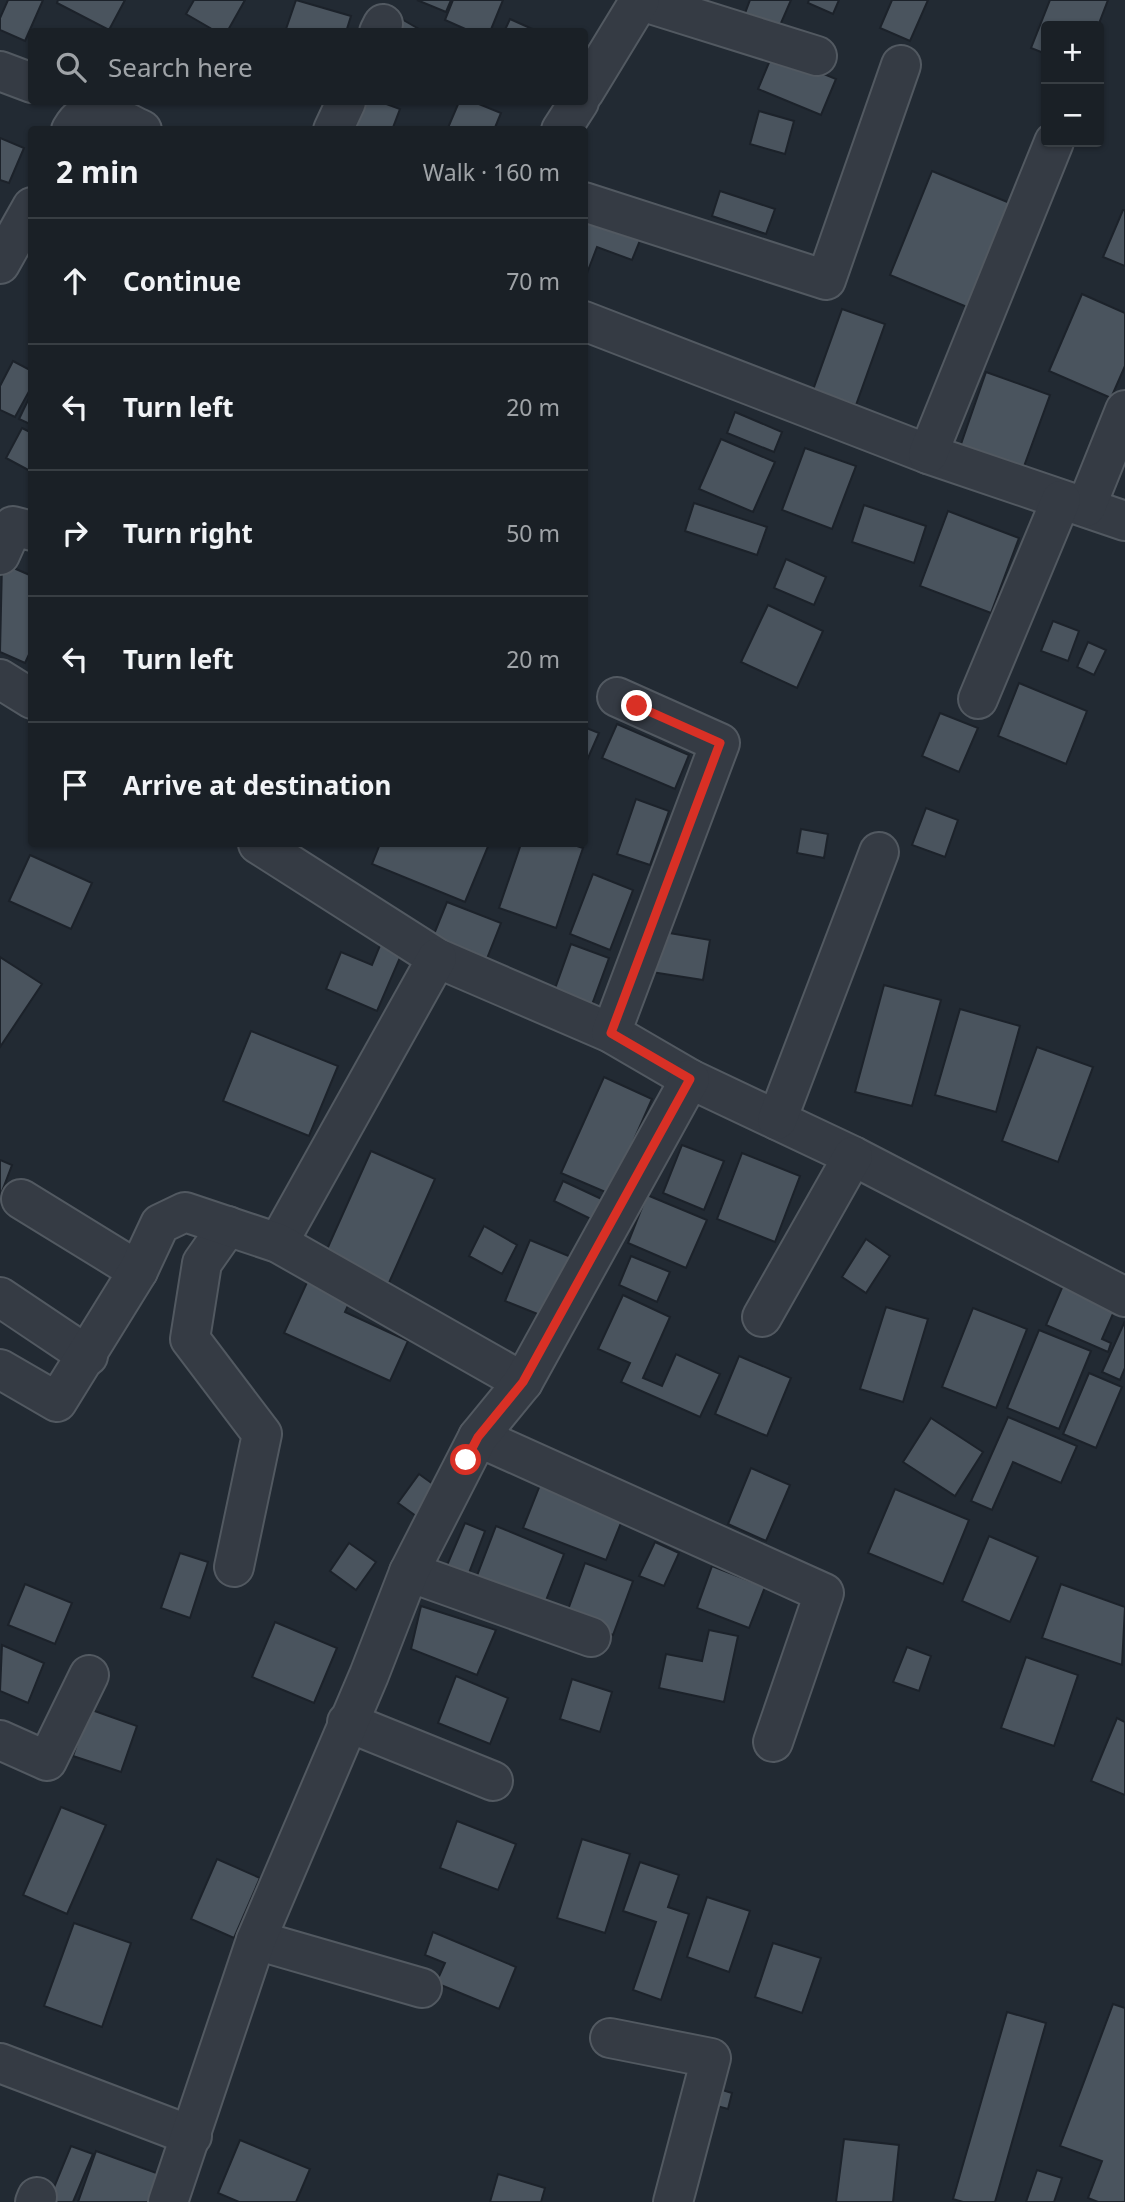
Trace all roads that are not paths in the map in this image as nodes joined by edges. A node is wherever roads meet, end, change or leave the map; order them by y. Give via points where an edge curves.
1 (639, 0) edge
2 (817, 56) dead end
3 (901, 65) dead end
4 (0, 71) edge
5 (28, 82) edge
6 (588, 85) edge
7 (345, 105) edge
8 (577, 105) edge
9 (83, 114) edge
10 (127, 126) edge
11 (335, 126) edge
12 (564, 126) edge
13 (1052, 147) edge
14 (588, 203) edge
15 (28, 214) edge
16 (0, 264) edge
17 (588, 323) edge
18 (1125, 410) edge
19 (929, 454) junction
20 (1074, 504) junction
21 (1125, 521) edge
22 (28, 530) edge
23 (0, 555) edge
24 (0, 679) edge
25 (28, 696) edge
26 (617, 697) dead end
27 (978, 699) dead end
28 (263, 847) edge
29 (878, 852) dead end
30 (437, 958) junction
31 (611, 1033) junction
32 (690, 1079) junction
33 (777, 1120) junction
34 (853, 1156) junction
35 (21, 1199) dead end
36 (228, 1226) junction
37 (278, 1243) junction
38 (138, 1271) junction
39 (0, 1297) edge
40 (1125, 1297) edge
41 (762, 1317) dead end
42 (88, 1356) junction
43 (0, 1369) edge
44 (523, 1382) junction
45 (478, 1437) junction
46 (234, 1567) dead end
47 (409, 1572) junction
48 (591, 1637) dead end
49 (89, 1675) dead end
50 (347, 1722) junction
51 (0, 1740) edge
52 (773, 1742) dead end
53 (493, 1781) dead end
54 (256, 1940) junction
55 (422, 1988) dead end
56 (610, 2039) dead end
57 (0, 2063) edge
58 (192, 2136) junction
59 (168, 2202) edge
60 (673, 2202) edge

1 - 2 street
1 - 6 street
3 - 14 street via 826,280
4 - 5 street
7 - 11 street
8 - 12 street
9 - 10 street
13 - 19 street
15 - 16 street
17 - 19 street
18 - 20 street
19 - 20 street
20 - 21 street
20 - 27 street
22 - 23 street via 13,526
24 - 25 street
26 - 31 street via 720,743
28 - 30 street
29 - 33 street
30 - 31 street
30 - 37 street
31 - 32 street
32 - 33 street
32 - 44 street
33 - 34 street
34 - 40 street
34 - 41 street
35 - 38 street
36 - 37 street
36 - 38 street via 185,1212 160,1224
36 - 46 street via 202,1263 190,1339 261,1434
37 - 44 street
38 - 42 street
39 - 42 street
42 - 43 street via 57,1402
44 - 45 street
45 - 47 street
45 - 52 street via 824,1593
47 - 48 street
47 - 50 street
49 - 51 street via 47,1762
50 - 53 street
50 - 54 street
54 - 55 street
54 - 58 street
56 - 60 street via 711,2058
57 - 58 street
58 - 59 street

